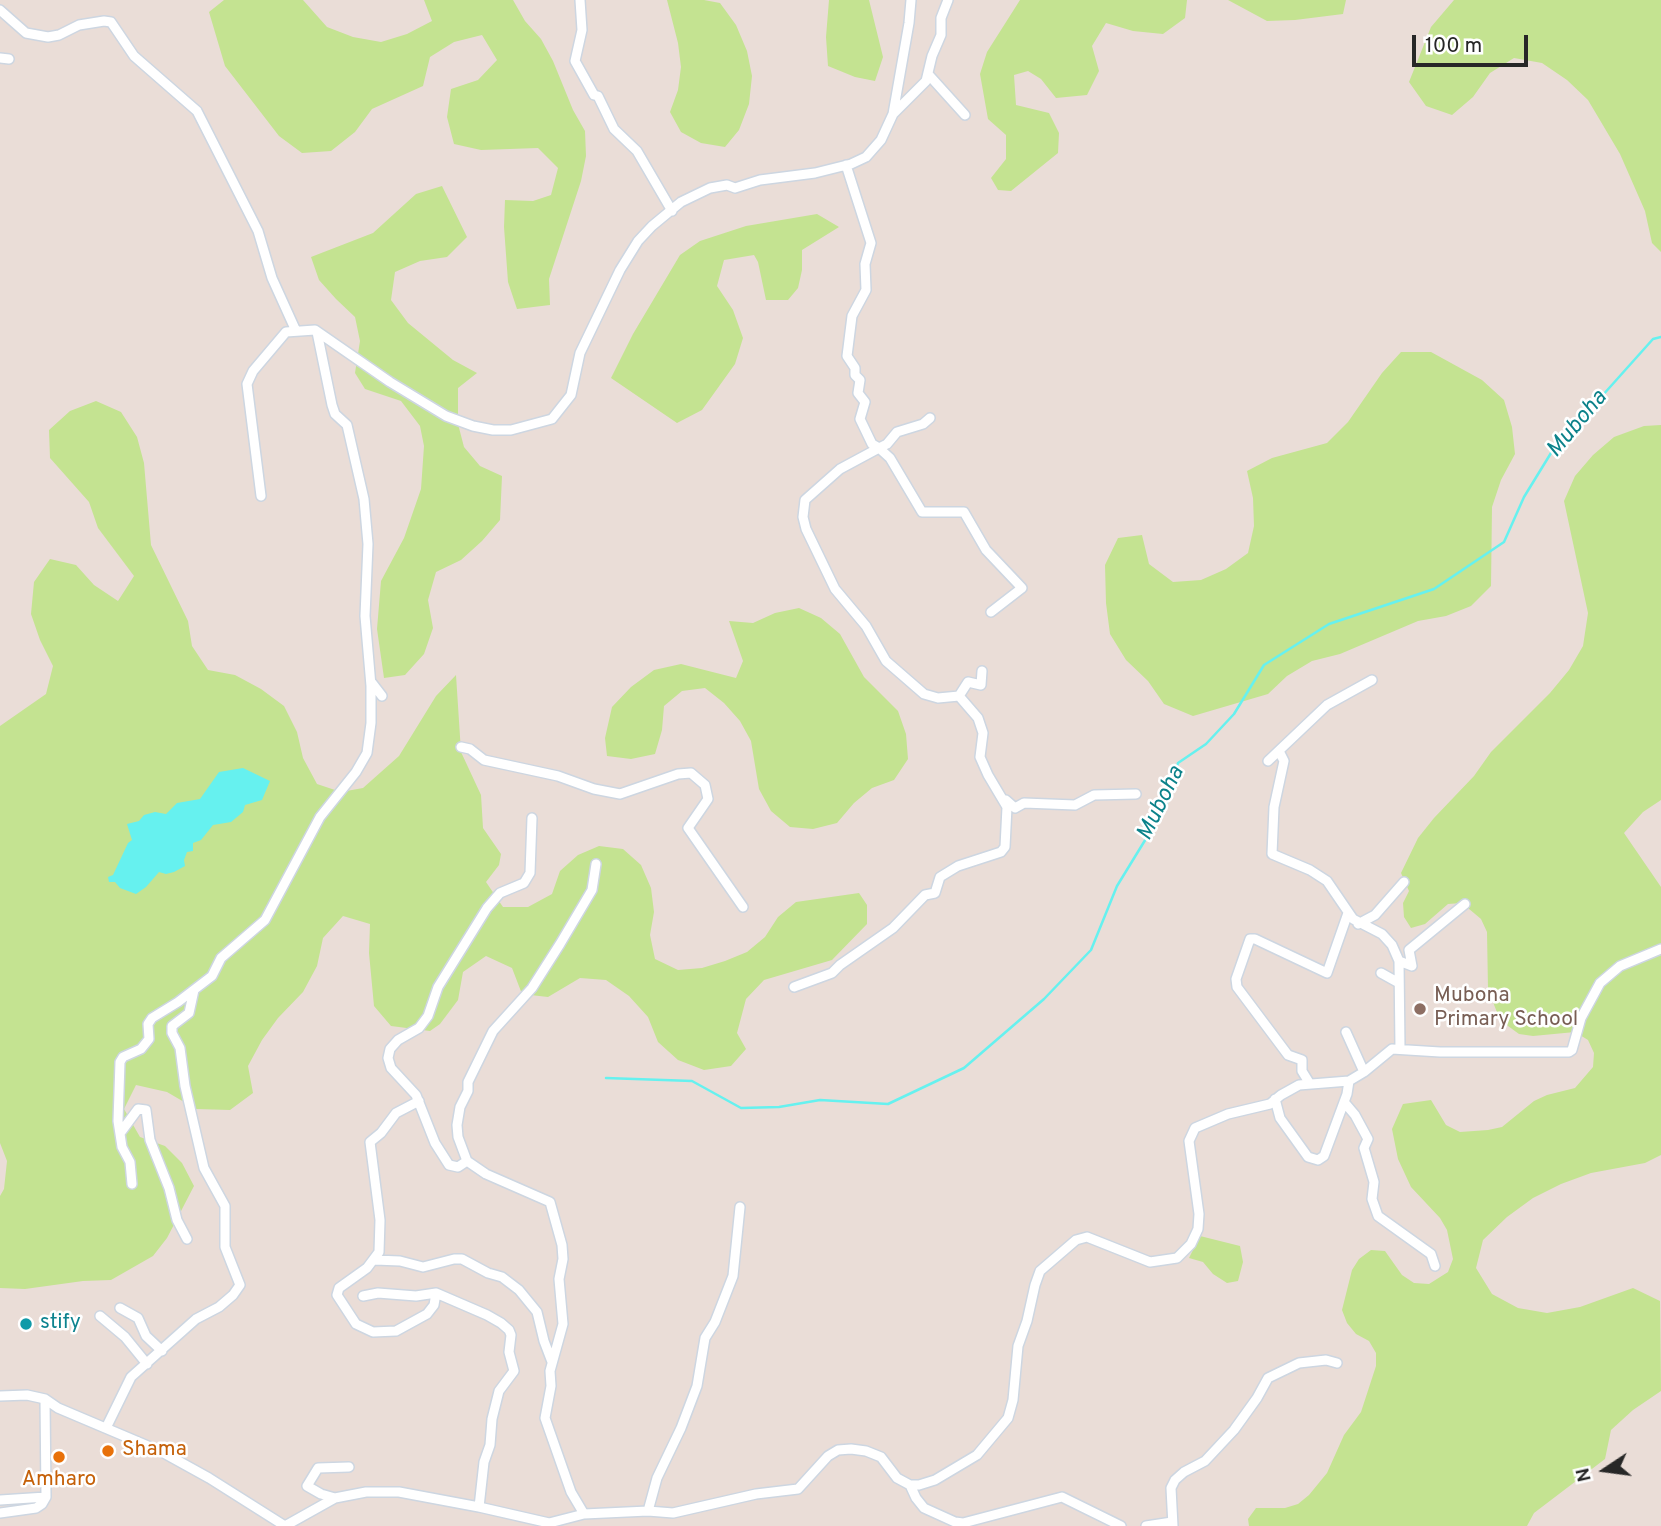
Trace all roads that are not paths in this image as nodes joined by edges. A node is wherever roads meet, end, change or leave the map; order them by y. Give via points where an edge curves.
1 (580, 0) edge
2 (911, 0) edge
3 (948, 0) edge
4 (0, 10) edge
5 (928, 74) junction
6 (892, 114) junction
7 (965, 115) dead end
8 (846, 165) junction
9 (672, 211) junction
10 (296, 331) junction
11 (317, 332) junction
12 (930, 418) dead end
13 (879, 448) junction
14 (261, 496) dead end
15 (991, 612) dead end
16 (982, 671) dead end
17 (1372, 680) dead end
18 (371, 682) junction
19 (382, 696) dead end
20 (959, 696) junction
21 (461, 747) dead end
22 (1279, 751) junction
23 (1268, 761) dead end
24 (1136, 794) dead end
25 (999, 795) junction
26 (532, 818) dead end
27 (596, 864) dead end
28 (1404, 882) dead end
29 (1465, 904) dead end
30 (743, 907) dead end
31 (1348, 913) junction
32 (1358, 924) junction
33 (1661, 949) edge
34 (1399, 961) junction
35 (1381, 973) dead end
36 (1399, 984) junction
37 (794, 987) dead end
38 (194, 990) junction
39 (1346, 1032) dead end
40 (1400, 1049) junction
41 (1364, 1072) junction
42 (1349, 1081) junction
43 (1310, 1084) junction
44 (1275, 1099) junction
45 (419, 1101) junction
46 (1344, 1102) junction
47 (121, 1132) junction
48 (467, 1161) junction
49 (132, 1184) dead end
50 (740, 1207) dead end
51 (187, 1239) dead end
52 (374, 1260) junction
53 (1435, 1266) dead end
54 (436, 1293) junction
55 (363, 1296) dead end
56 (120, 1308) dead end
57 (100, 1316) dead end
58 (162, 1352) junction
59 (1337, 1363) dead end
60 (147, 1364) junction
61 (552, 1364) junction
62 (0, 1396) edge
63 (45, 1399) junction
64 (106, 1428) junction
65 (349, 1467) dead end
66 (910, 1485) junction
67 (46, 1497) junction
68 (335, 1498) junction
69 (0, 1500) edge
70 (479, 1507) junction
71 (648, 1511) junction
72 (0, 1513) edge
73 (584, 1514) junction
74 (1172, 1524) edge
75 (551, 1525) edge
76 (1121, 1526) edge
77 (1146, 1526) edge

1 - 9 street via 582,30 575,61 614,129 637,151
2 - 6 street
3 - 5 street
4 - 10 street via 26,33 48,37 79,25 111,22 134,56 197,111 258,231 272,278
5 - 6 street
5 - 7 street
6 - 8 street via 875,149
8 - 9 street via 736,188 710,188
8 - 13 street via 871,243 865,264 866,290 852,316 847,356 865,402 860,419
9 - 11 street via 628,254 580,353 571,395 552,419 493,430 446,416
10 - 11 street
10 - 14 street via 286,332 247,384
11 - 18 street via 332,405 347,425 362,484
12 - 13 street via 897,432
13 - 15 street via 890,458 922,512 964,512 986,550 1022,589
13 - 20 street via 840,469 805,500 806,529 835,590 866,626 886,661 924,694
16 - 20 street via 981,685 968,682
17 - 22 street via 1327,705
18 - 19 street
18 - 38 street via 367,753 320,817 265,920 221,958 212,976
20 - 25 street via 978,718 980,757
21 - 30 street via 484,761 620,794 691,773 705,785 708,799 688,828
22 - 23 street
22 - 31 street via 1284,761 1274,807 1272,854 1327,881
24 - 25 street via 1094,795 1075,805 1024,803 1016,808
25 - 37 street via 1007,807 1002,852 957,866 940,877 935,893 925,895 893,928 832,973
26 - 45 street via 530,873 524,883 500,893 487,908 438,987 428,1016 390,1049 391,1068
27 - 48 street via 593,890 532,988 494,1031 468,1082 457,1125
28 - 32 street via 1375,915
29 - 34 street via 1409,950 1412,966
31 - 32 street
31 - 43 street via 1327,973 1255,939 1250,940 1236,979 1288,1055 1302,1060
32 - 34 street via 1382,934
33 - 40 street via 1620,965 1600,983 1569,1052
34 - 36 street
35 - 36 street
36 - 40 street
38 - 47 street via 152,1018 149,1039 120,1062 117,1104
38 - 58 street via 189,1013 172,1027 172,1033 180,1048 204,1168 225,1206 225,1247 240,1285
39 - 41 street
40 - 41 street via 1389,1050
41 - 42 street
42 - 43 street
42 - 46 street
43 - 44 street
44 - 46 street via 1280,1118 1315,1160 1324,1156
44 - 66 street via 1192,1132 1189,1141 1199,1222 1191,1244 1177,1258 1150,1262 1087,1237 1076,1240 1040,1271 1018,1346 1008,1418 977,1455 935,1480
45 - 48 street via 449,1165 458,1167
45 - 52 street via 396,1113 370,1142 381,1235
46 - 53 street via 1367,1139 1364,1148 1378,1216 1431,1254
47 - 49 street
47 - 51 street via 138,1109 146,1110 150,1140
48 - 61 street via 550,1202 563,1259 559,1279 563,1331
50 - 71 street via 733,1276 705,1338 697,1386 657,1478
52 - 54 street via 338,1288 337,1295 356,1324 366,1330 396,1331 409,1325 431,1311
52 - 61 street via 422,1267 463,1259 502,1277 537,1312
54 - 55 street
54 - 70 street via 501,1323 511,1335 514,1371 499,1391
56 - 58 street via 138,1318 146,1336
57 - 60 street
58 - 60 street
59 - 74 street via 1299,1363 1268,1378 1234,1430 1205,1461 1175,1480
60 - 64 street via 131,1377
61 - 73 street via 545,1418 571,1492
62 - 63 street
63 - 64 street
63 - 67 street
64 - 68 street via 197,1471 285,1526
65 - 68 street via 318,1468 307,1486
66 - 71 street via 897,1478 881,1457 866,1451 838,1450 798,1489 673,1513
66 - 76 street via 924,1508 954,1522 1062,1497
67 - 69 street
67 - 72 street via 36,1508
68 - 70 street via 399,1492
70 - 75 street
71 - 73 street
73 - 75 street
74 - 77 street

